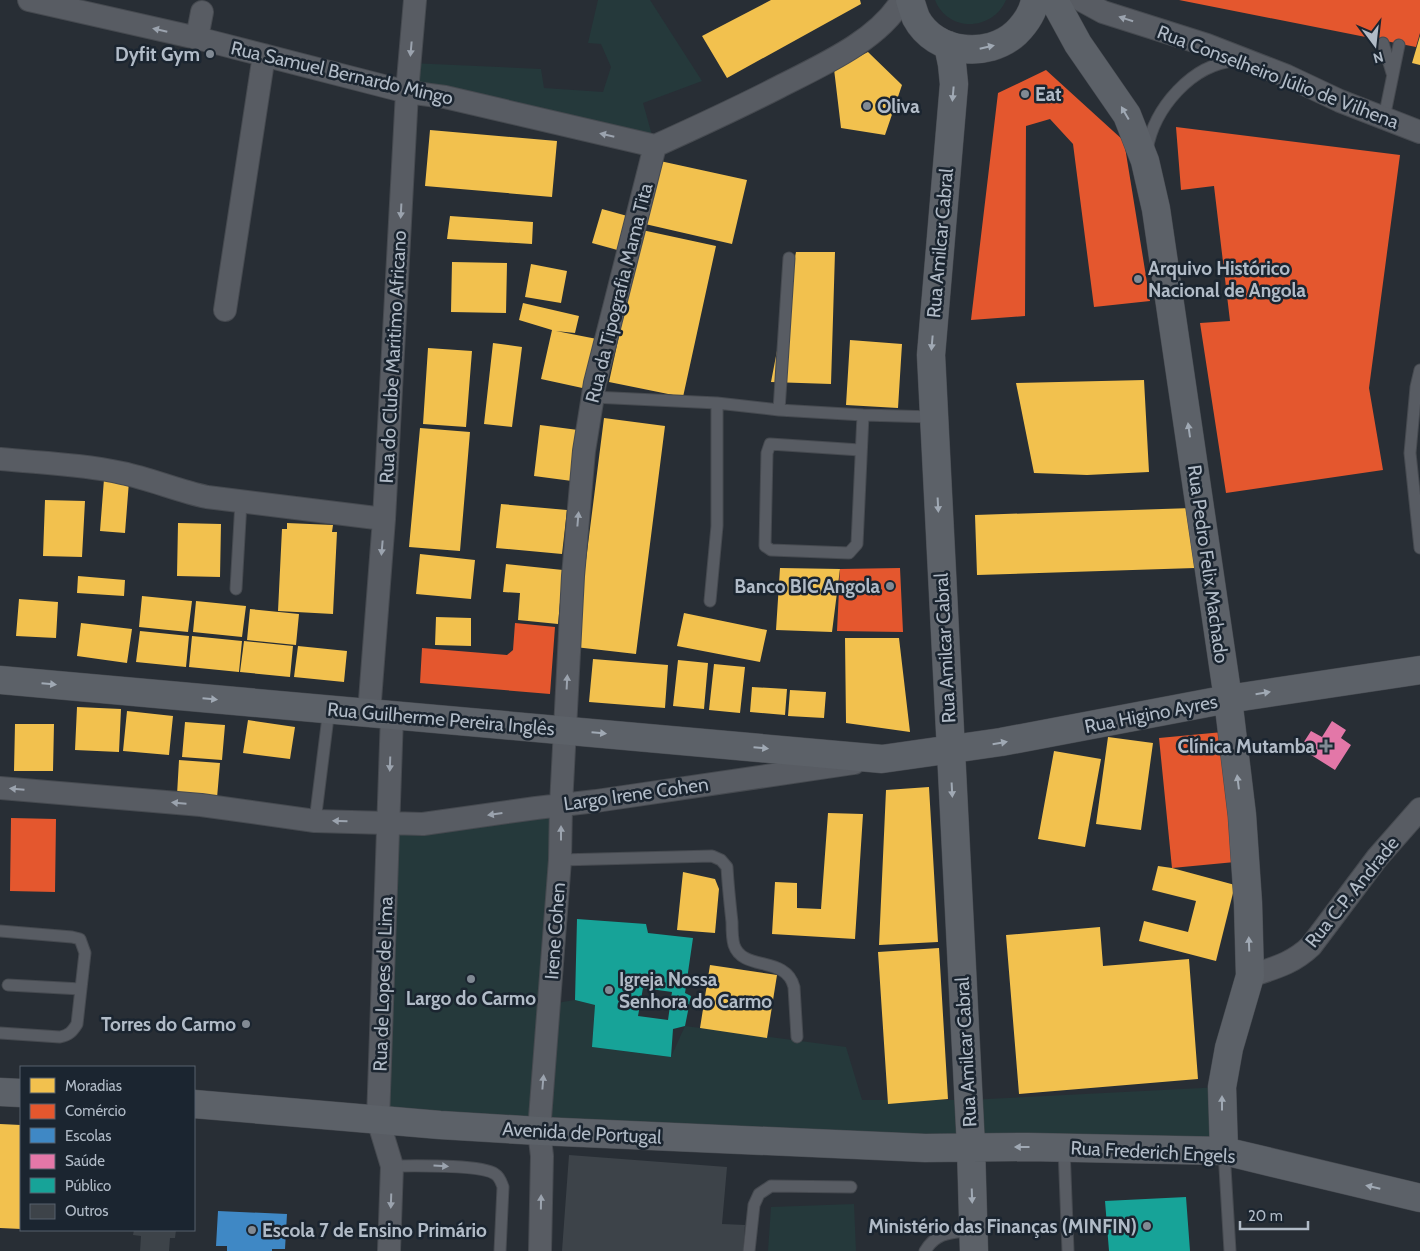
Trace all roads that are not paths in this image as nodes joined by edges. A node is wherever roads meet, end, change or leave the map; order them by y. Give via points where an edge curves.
1 (29, 0) edge
2 (415, 0) edge
3 (902, 0) edge
4 (910, 0) edge
5 (1035, 0) edge
6 (1054, 0) edge
7 (1081, 0) edge
8 (202, 12) dead end
9 (871, 33) junction
10 (197, 38) junction
11 (939, 40) junction
12 (1383, 43) dead end
13 (1399, 45) dead end
14 (264, 55) junction
15 (1247, 60) junction
16 (1393, 74) junction
17 (407, 92) junction
18 (1384, 118) junction
19 (1420, 132) edge
20 (655, 146) junction
21 (1145, 161) junction
22 (789, 258) dead end
23 (225, 310) dead end
24 (1420, 370) edge
25 (593, 397) junction
26 (717, 403) junction
27 (779, 410) junction
28 (863, 415) junction
29 (934, 417) junction
30 (860, 450) junction
31 (0, 460) edge
32 (241, 502) junction
33 (384, 519) junction
34 (1420, 548) edge
35 (236, 589) dead end
36 (710, 601) dead end
37 (1420, 670) edge
38 (0, 680) edge
39 (1228, 699) junction
40 (329, 709) junction
41 (381, 714) junction
42 (564, 730) junction
43 (950, 751) junction
44 (882, 759) junction
45 (0, 788) edge
46 (561, 805) junction
47 (1420, 809) edge
48 (315, 821) junction
49 (389, 823) junction
50 (560, 860) junction
51 (0, 931) edge
52 (1250, 976) junction
53 (8, 985) dead end
54 (81, 989) junction
55 (0, 1033) edge
56 (797, 1037) dead end
57 (0, 1092) edge
58 (20, 1093) edge
59 (195, 1104) edge
60 (378, 1120) junction
61 (539, 1131) junction
62 (971, 1147) junction
63 (1064, 1148) junction
64 (1224, 1152) junction
65 (392, 1166) junction
66 (851, 1187) dead end
67 (1420, 1198) edge
68 (973, 1241) edge
69 (389, 1251) edge
70 (500, 1251) edge
71 (540, 1251) edge
72 (749, 1251) edge
73 (925, 1251) edge
74 (1068, 1251) edge
75 (1230, 1251) edge

10 -> 1 street, Rua Samuel Bernardo Mingo
2 -> 17 street, Rua do Clube Maritimo Africano
3 - 9 street via 894,13
4 - 11 street via 917,19
11 -> 5 street via 968,50 988,48 1008,40 1024,25
21 -> 6 street, Rua Pedro Felix Machado via 1127,115 1078,44
15 -> 7 street, Rua Conselheiro Júlio de Vilhena via 1103,12
8 - 10 street
9 - 11 street via 892,27 912,28
9 - 20 street via 838,57
10 - 14 street, Rua Samuel Bernardo Mingo
11 -> 29 street, Rua Amilcar Cabral via 952,64 954,84 931,355
12 - 16 lane
13 - 16 lane
14 - 17 street, Rua Samuel Bernardo Mingo
14 - 23 street
15 - 18 street, Rua Conselheiro Júlio de Vilhena
15 - 21 lane via 1205,69 1185,84 1155,124
16 - 18 lane
20 -> 17 street, Rua Samuel Bernardo Mingo via 445,97
17 -> 33 street, Rua do Clube Maritimo Africano
18 - 19 street, Rua Conselheiro Júlio de Vilhena
20 - 25 street, Rua da Tipografia Mama Tita
39 -> 21 street, Rua Pedro Felix Machado via 1156,209
22 - 27 lane
24 - 34 lane via 1410,453
25 - 26 lane
42 -> 25 street, Rua da Tipografia Mama Tita via 573,576 584,451
26 - 27 lane
26 - 36 lane via 717,526
27 - 28 lane
28 - 29 lane
28 - 30 lane
29 -> 43 street, Rua Amilcar Cabral
30 - 30 lane via 857,544 849,552 771,550 765,546 767,453 770,444
31 - 32 street via 122,473 183,492
32 - 33 street
32 - 35 lane
33 -> 41 street, Rua do Clube Maritimo Africano
39 -> 37 street, Rua Higino Ayres
38 -> 40 street, Rua Guilherme Pereira Inglês
43 -> 39 street, Rua Higino Ayres
52 -> 39 street, Rua Pedro Felix Machado via 1242,815
40 - 41 street, Rua Guilherme Pereira Inglês
40 - 48 lane
41 - 42 street, Rua Guilherme Pereira Inglês
41 -> 49 street, Rua de Lopes de Lima
42 -> 44 street, Rua Guilherme Pereira Inglês
42 - 46 street, Irene Cohen
43 - 44 street, Rua Higino Ayres
43 -> 62 street, Rua Amilcar Cabral
44 - 46 street, Largo Irene Cohen
48 -> 45 street, Largo Irene Cohen via 201,805
46 -> 49 street, Largo Irene Cohen via 423,824
50 -> 46 street, Irene Cohen
47 - 52 street, Rua C.P. Andrade via 1377,858 1311,946 1299,957
49 -> 48 street, Largo Irene Cohen
49 - 60 street, Rua de Lopes de Lima
50 - 56 lane via 712,856 721,860 726,867 734,945 743,956 781,969 792,978
61 -> 50 street, Irene Cohen
51 - 54 lane via 80,939 85,953
64 -> 52 street, Rua Pedro Felix Machado via 1222,1087 1229,1048
53 - 54 lane
54 - 55 lane via 77,1024 68,1035
57 - 58 street
59 - 60 street, Avenida de Portugal
60 - 61 street, Avenida de Portugal
60 - 65 street, Rua de Lopes de Lima
61 - 62 street, Avenida de Portugal via 925,1148
71 -> 61 street, Irene Cohen via 542,1156
63 -> 62 street, Rua Frederich Engels
62 -> 68 street, Rua Amilcar Cabral
63 - 64 street, Rua Frederich Engels
63 - 74 lane
67 -> 64 street, Rua Frederich Engels
64 - 75 lane
65 -> 69 street, Rua de Lopes de Lima
65 -> 70 lane via 483,1169 494,1173 503,1187
66 - 72 lane via 772,1186 759,1194 754,1205
68 - 73 lane via 941,1234

